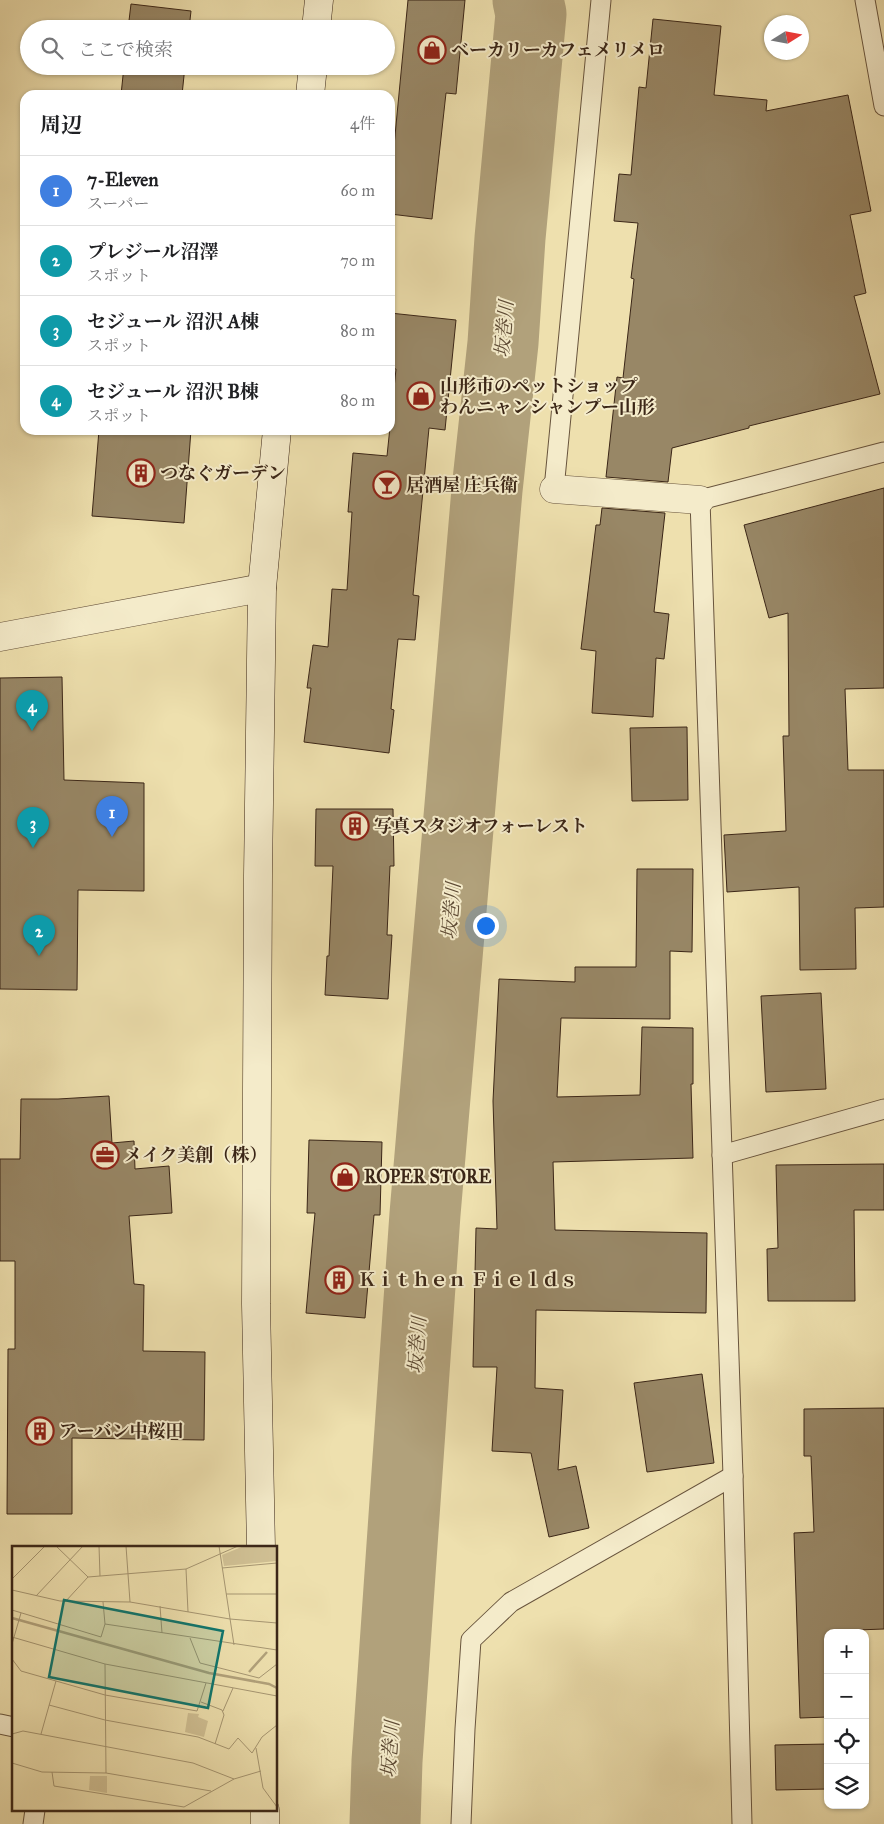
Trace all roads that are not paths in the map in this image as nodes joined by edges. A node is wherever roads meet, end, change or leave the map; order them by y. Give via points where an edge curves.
1 (319, 0) edge
2 (601, 0) edge
3 (865, 4) edge
4 (317, 20) edge
5 (884, 20) edge
6 (312, 75) edge
7 (311, 90) edge
8 (884, 106) edge
9 (277, 435) edge
10 (884, 452) edge
11 (554, 489) joint
12 (700, 500) junction
13 (262, 588) junction
14 (0, 637) edge
15 (884, 1109) edge
16 (722, 1155) junction
17 (733, 1476) junction
18 (260, 1546) edge
19 (461, 1824) edge
20 (742, 1824) edge

1 - 4 street
2 - 11 lane
3 - 5 lane
3 - 8 lane
6 - 7 street
9 - 13 street
10 - 12 lane
11 - 12 street
12 - 16 lane
13 - 14 street
13 - 18 street via 256,1294
15 - 16 lane
16 - 17 lane
17 - 19 lane via 511,1602 471,1640
17 - 20 lane

